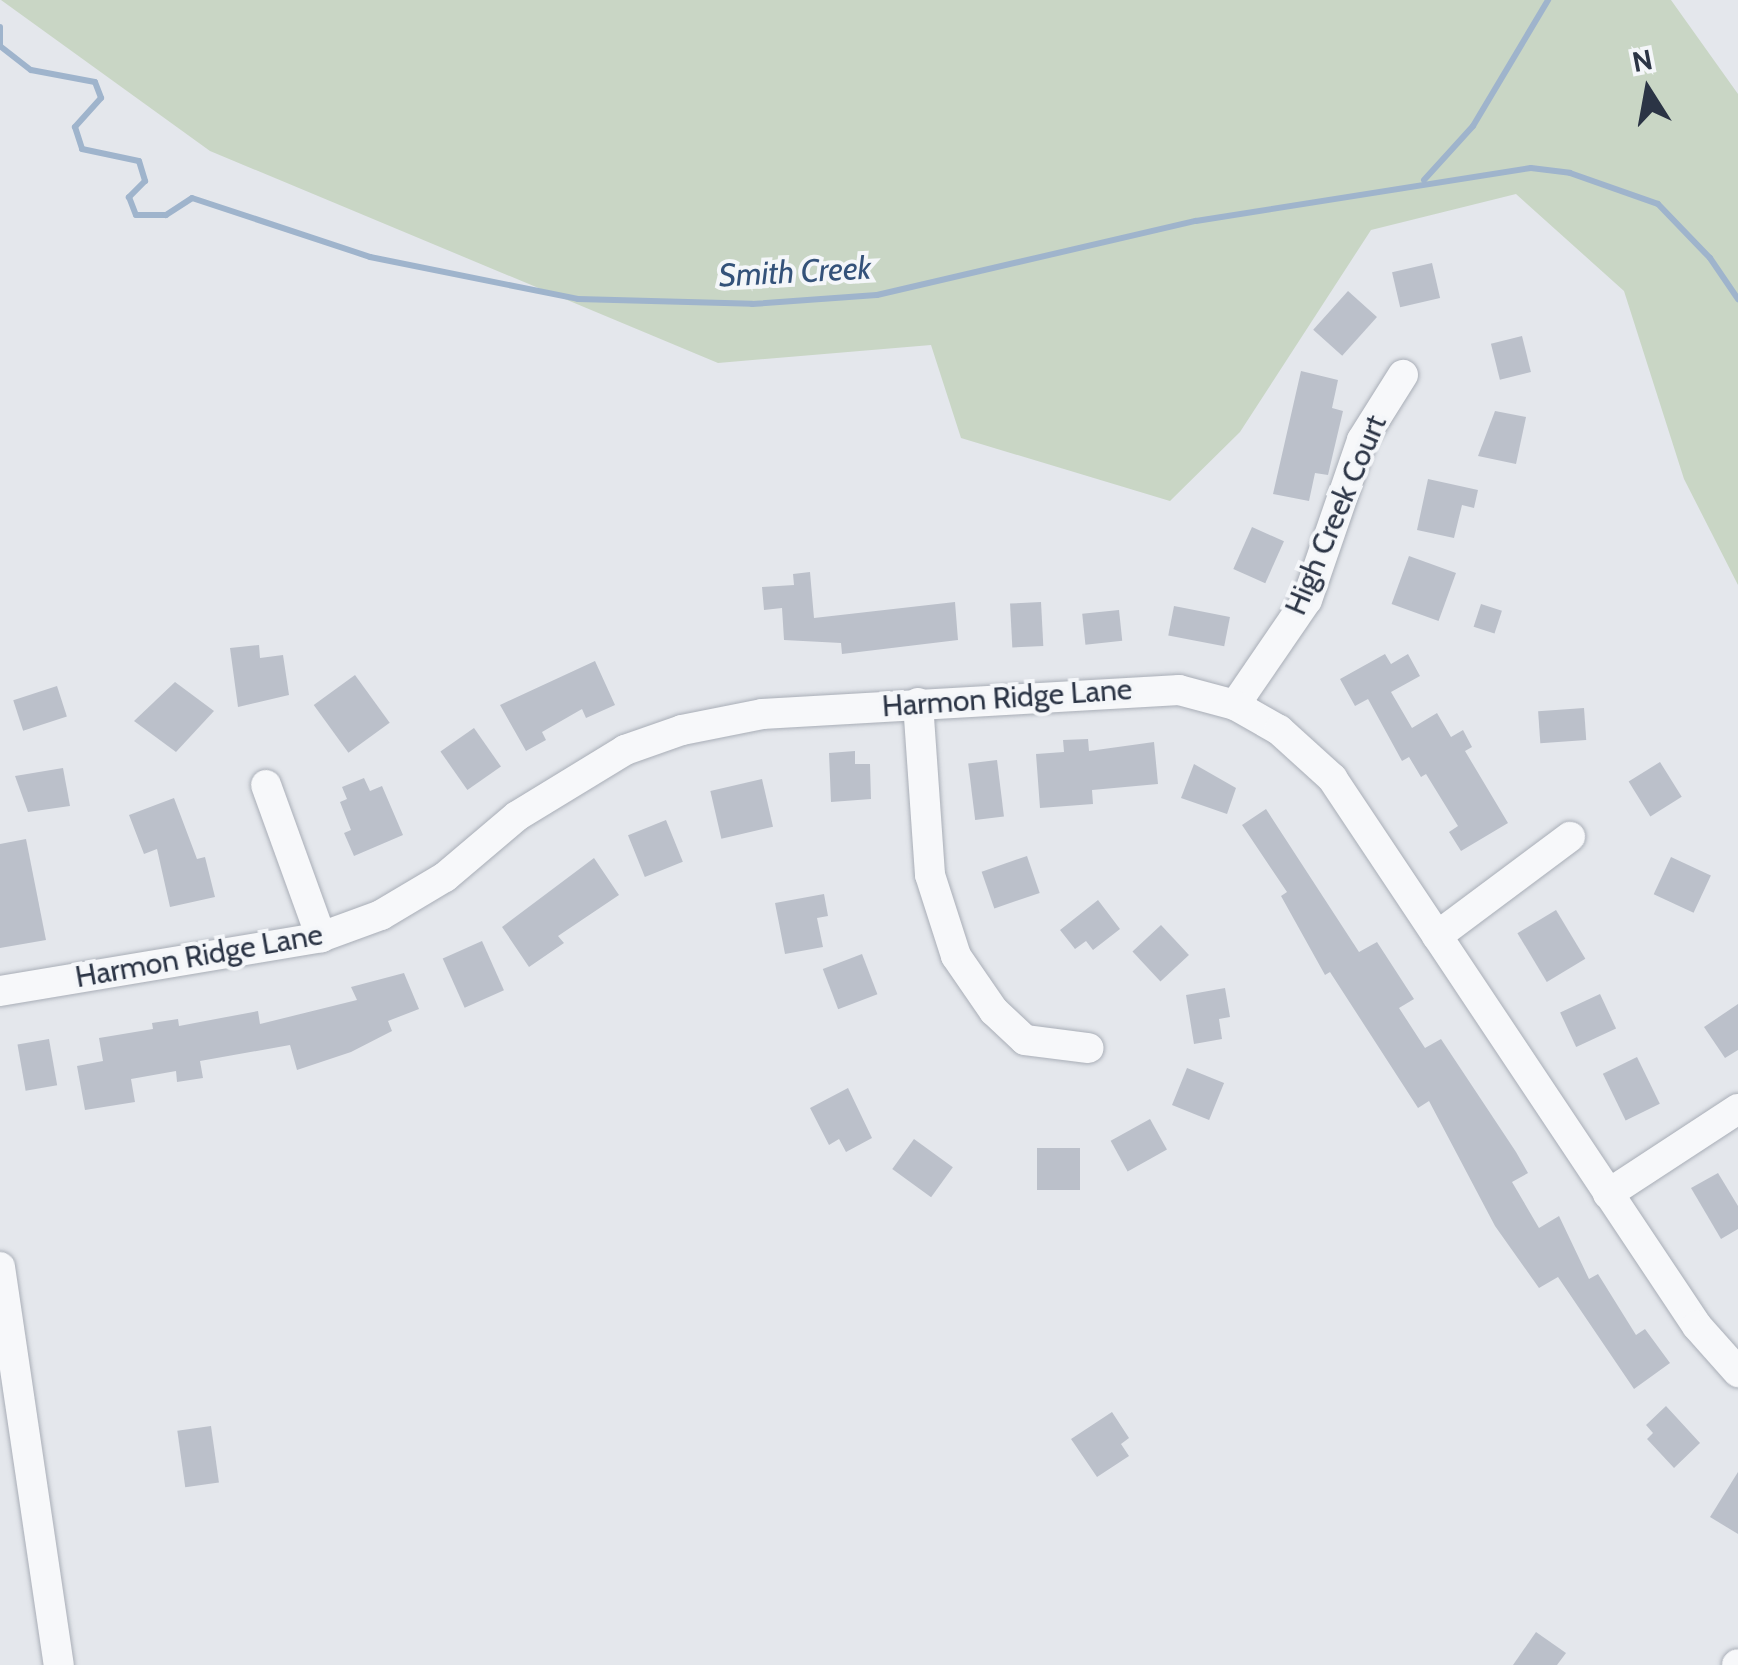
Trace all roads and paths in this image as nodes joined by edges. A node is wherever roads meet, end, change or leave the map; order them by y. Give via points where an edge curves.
1 (1403, 375) dead end
2 (918, 703) junction
3 (1235, 705) junction
4 (266, 785) dead end
5 (1570, 837) dead end
6 (1437, 936) junction
7 (322, 937) junction
8 (0, 991) edge
9 (1088, 1048) dead end
10 (1738, 1109) edge
11 (1608, 1194) junction
12 (0, 1268) edge
13 (1738, 1372) edge
14 (59, 1665) edge

1 - 3 street, High Creek Court via 1362,440 1306,600
2 - 3 street, Harmon Ridge Lane via 1141,688
2 - 7 street, Harmon Ridge Lane via 718,722 625,750 517,816 445,878
2 - 9 street via 930,875 956,956 994,1011 1025,1040
3 - 6 street, Harmon Ridge Lane via 1280,730 1332,778
4 - 7 street
5 - 6 street
6 - 11 street, Harmon Ridge Lane
7 - 8 street, Harmon Ridge Lane
10 - 11 street
11 - 13 street, Harmon Ridge Lane via 1698,1326
12 - 14 street

